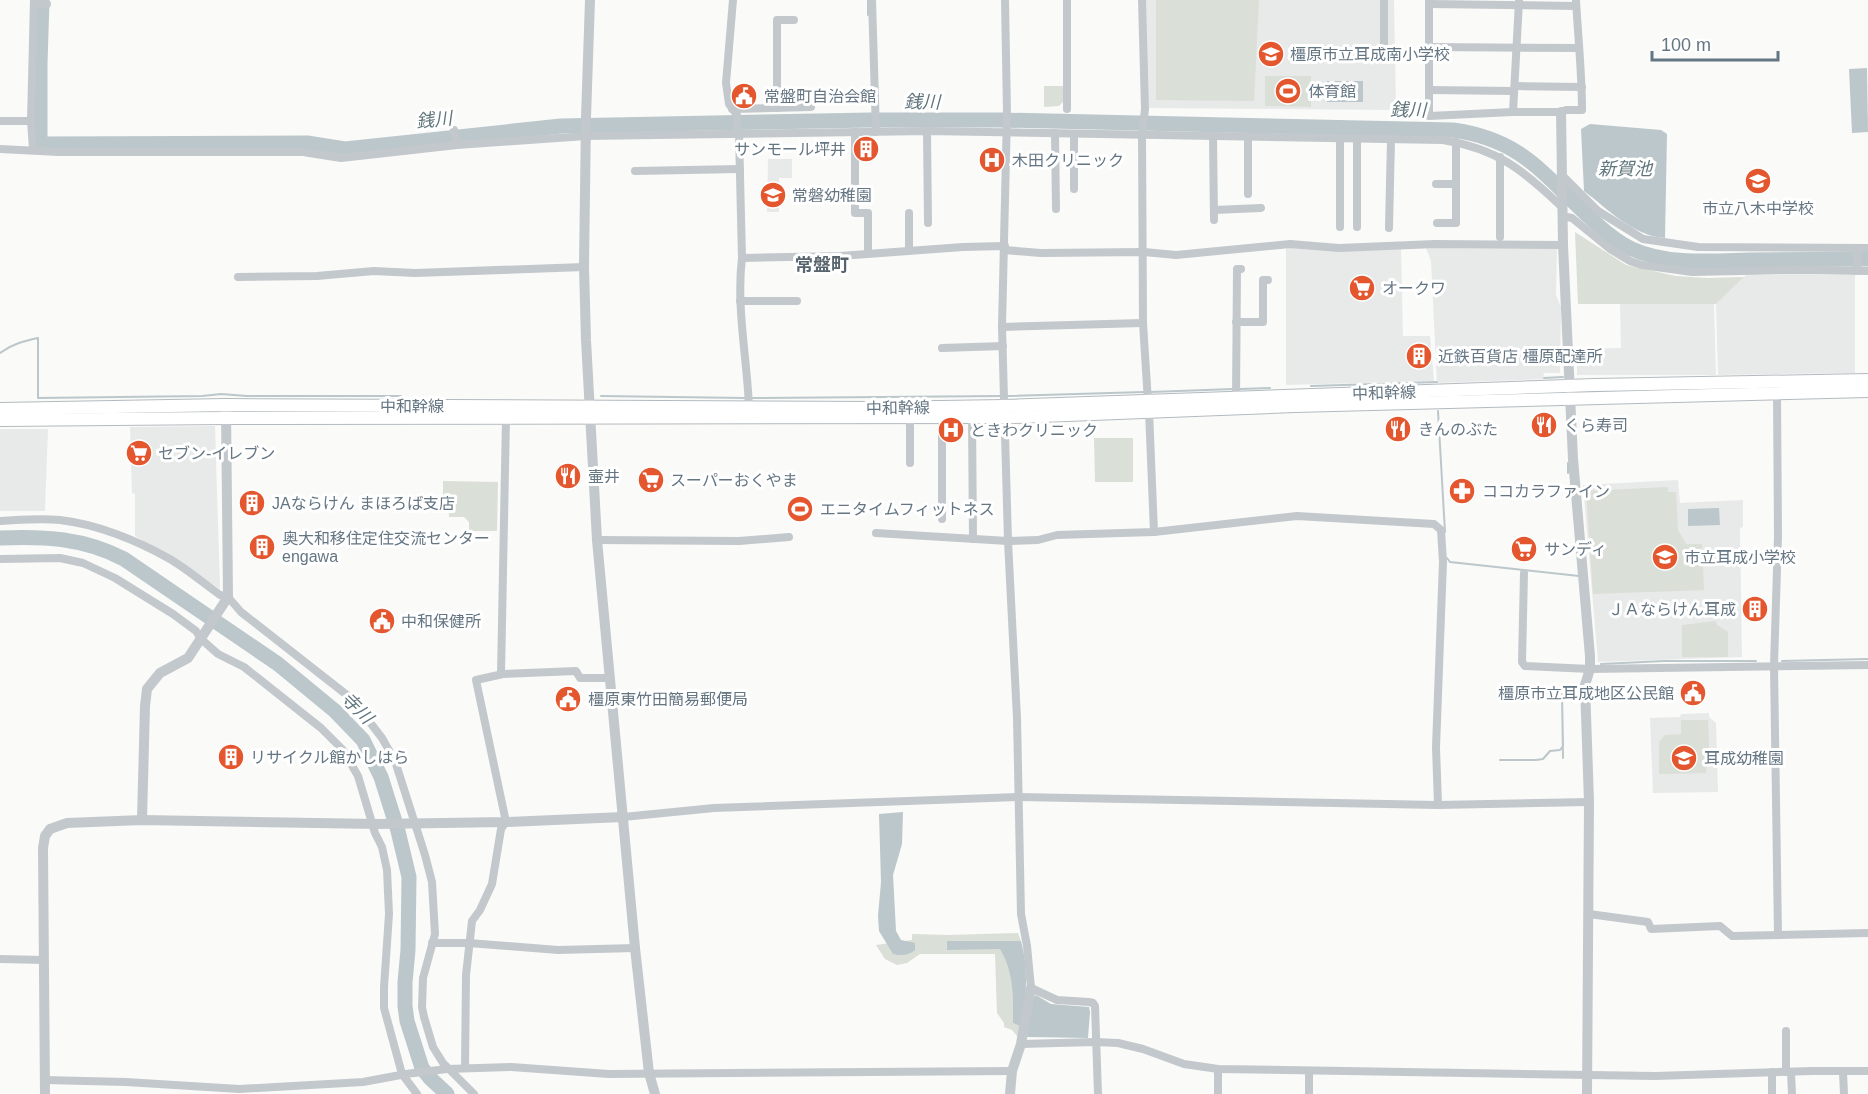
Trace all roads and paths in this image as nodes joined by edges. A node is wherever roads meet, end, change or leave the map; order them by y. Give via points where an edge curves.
1 (590, 0) edge
2 (733, 0) edge
3 (872, 0) edge
4 (1005, 0) edge
5 (1067, 0) edge
6 (1142, 0) edge
7 (1384, 0) edge
8 (34, 2) edge
9 (1429, 2) edge
10 (1519, 2) edge
11 (1576, 3) edge
12 (47, 4) dead end
13 (794, 20) dead end
14 (1429, 47) junction
15 (1516, 48) junction
16 (1579, 48) junction
17 (1384, 49) dead end
18 (1582, 87) junction
19 (1515, 89) junction
20 (1429, 90) junction
21 (811, 107) dead end
22 (777, 108) junction
23 (732, 109) junction
24 (1067, 109) dead end
25 (1513, 112) junction
26 (1561, 112) junction
27 (0, 121) edge
28 (31, 121) junction
29 (876, 129) junction
30 (1007, 129) junction
31 (454, 131) dead end
32 (927, 131) junction
33 (855, 132) junction
34 (738, 133) junction
35 (1055, 133) junction
36 (1142, 133) junction
37 (1074, 134) junction
38 (586, 135) junction
39 (1213, 136) junction
40 (1248, 137) junction
41 (1340, 138) junction
42 (1357, 138) junction
43 (1391, 139) junction
44 (1456, 142) junction
45 (456, 144) junction
46 (0, 149) edge
47 (33, 149) junction
48 (1500, 157) junction
49 (740, 169) junction
50 (635, 171) dead end
51 (1561, 177) junction
52 (1436, 184) dead end
53 (1456, 184) junction
54 (1074, 189) dead end
55 (1248, 194) dead end
56 (1261, 208) dead end
57 (1562, 208) junction
58 (1056, 209) dead end
59 (1214, 210) junction
60 (909, 213) dead end
61 (1214, 220) dead end
62 (928, 223) dead end
63 (1437, 223) dead end
64 (1340, 227) dead end
65 (1357, 227) dead end
66 (1389, 228) dead end
67 (1500, 237) dead end
68 (1563, 245) junction
69 (1004, 248) junction
70 (1868, 248) edge
71 (909, 250) junction
72 (1857, 250) junction
73 (1144, 252) junction
74 (868, 253) junction
75 (742, 258) junction
76 (584, 267) junction
77 (1241, 269) dead end
78 (1857, 269) junction
79 (1868, 271) edge
80 (238, 277) dead end
81 (1268, 280) dead end
82 (796, 300) dead end
83 (740, 301) junction
84 (1236, 321) junction
85 (1143, 323) junction
86 (1002, 327) junction
87 (1003, 346) junction
88 (942, 348) dead end
89 (1868, 380) edge
90 (1868, 391) edge
91 (1236, 392) junction
92 (1570, 392) junction
93 (1778, 393) junction
94 (1148, 400) junction
95 (749, 401) junction
96 (1005, 404) junction
97 (0, 409) edge
98 (226, 411) junction
99 (589, 412) junction
100 (910, 417) junction
101 (942, 417) junction
102 (972, 417) junction
103 (506, 418) junction
104 (0, 420) edge
105 (910, 463) dead end
106 (942, 519) dead end
107 (0, 521) edge
108 (1154, 532) junction
109 (876, 533) dead end
110 (789, 537) dead end
111 (973, 539) junction
112 (597, 540) junction
113 (1008, 541) junction
114 (0, 559) edge
115 (1524, 573) dead end
116 (226, 601) junction
117 (202, 637) junction
118 (1868, 665) edge
119 (1774, 666) junction
120 (1590, 669) junction
121 (501, 674) junction
122 (610, 678) junction
123 (1018, 797) junction
124 (1589, 802) junction
125 (1438, 805) junction
126 (623, 817) junction
127 (142, 820) junction
128 (506, 822) junction
129 (376, 824) junction
130 (413, 824) junction
131 (1589, 914) junction
132 (1868, 933) edge
133 (1778, 936) junction
134 (432, 943) junction
135 (469, 943) junction
136 (635, 948) junction
137 (0, 958) edge
138 (44, 960) junction
139 (1031, 988) junction
140 (1786, 1031) dead end
141 (1095, 1042) junction
142 (1022, 1044) junction
143 (465, 1068) junction
144 (445, 1069) junction
145 (1218, 1069) junction
146 (1012, 1071) junction
147 (1310, 1071) junction
148 (1868, 1071) edge
149 (1773, 1072) junction
150 (1789, 1072) junction
151 (1843, 1072) junction
152 (649, 1073) junction
153 (404, 1074) junction
154 (1587, 1075) junction
155 (44, 1080) junction
156 (240, 1092) edge
157 (45, 1094) edge
158 (417, 1094) edge
159 (474, 1094) edge
160 (655, 1094) edge
161 (1010, 1094) edge
162 (1098, 1094) edge
163 (1218, 1094) edge
164 (1309, 1094) edge
165 (1587, 1094) edge
166 (1772, 1094) edge
167 (1792, 1094) edge
168 (1844, 1094) edge

1 - 38 street
2 - 23 street via 726,83
3 - 29 street
4 - 30 street
5 - 24 street
6 - 36 street
7 - 17 street
8 - 12 street
8 - 28 street
9 - 10 street
9 - 14 street
10 - 11 street
10 - 15 street
11 - 16 street
13 - 22 street via 777,20
14 - 15 street
14 - 20 street
15 - 16 street
15 - 19 street
16 - 18 street
18 - 19 street
18 - 26 street via 1582,110
19 - 20 street
19 - 25 street
20 - 25 street via 1429,116
21 - 22 street
22 - 23 street
23 - 34 street
25 - 26 street
26 - 51 street
27 - 28 street
28 - 47 street
29 - 32 street
29 - 33 street
30 - 32 street
30 - 35 street
30 - 69 street
31 - 45 street
32 - 62 street
33 - 34 street
33 - 74 street via 855,213 868,213
34 - 38 street
34 - 49 street
35 - 37 street
35 - 58 street
36 - 37 street
36 - 39 street
36 - 73 street
37 - 54 street
38 - 45 street
38 - 76 street
39 - 40 street
39 - 59 street
40 - 41 street
40 - 55 street
41 - 42 street
41 - 64 street
42 - 43 street
42 - 65 street
43 - 44 street
43 - 66 street
44 - 48 street
44 - 53 street
45 - 47 street via 341,158 303,152
46 - 47 street
48 - 57 street via 1520,168
48 - 67 street
49 - 50 street
49 - 75 street
51 - 57 street
51 - 72 street via 1598,211 1643,239 1698,247
52 - 53 street
53 - 63 street via 1456,223
56 - 59 street
57 - 68 street
57 - 78 street via 1610,249 1642,265 1692,272
59 - 61 street
60 - 71 street
68 - 73 street via 1339,248 1290,244 1197,254
68 - 92 street
69 - 71 street
69 - 73 street via 1041,253
69 - 86 street
70 - 72 street
71 - 74 street
72 - 78 street
73 - 85 street
74 - 75 street
75 - 83 street
76 - 80 street
76 - 99 street
77 - 84 street via 1237,269
78 - 79 street
81 - 84 street via 1263,280 1263,321
82 - 83 street
83 - 95 street
84 - 91 street
85 - 86 street
85 - 94 street
86 - 87 street
87 - 88 street
87 - 96 street
89 - 92 main road, 中和幹線
90 - 93 main road, 中和幹線
91 - 92 main road, 中和幹線
91 - 94 main road, 中和幹線
92 - 93 main road, 中和幹線
92 - 94 main road, 中和幹線
92 - 120 street
93 - 119 street
94 - 96 main road, 中和幹線
94 - 108 street
95 - 96 main road, 中和幹線
95 - 99 main road, 中和幹線
96 - 102 main road, 中和幹線
96 - 113 street
97 - 98 main road, 中和幹線
98 - 99 main road, 中和幹線
98 - 103 main road, 中和幹線
98 - 104 main road, 中和幹線
98 - 116 street
99 - 100 main road, 中和幹線
99 - 103 main road, 中和幹線
99 - 112 street
100 - 101 main road, 中和幹線
100 - 105 street
101 - 102 main road, 中和幹線
101 - 106 street
102 - 111 street
103 - 121 street
107 - 116 street via 61,520 118,535 168,558
108 - 113 street
108 - 125 street via 1297,516 1434,524 1441,530
109 - 111 street
110 - 112 street via 739,541
111 - 113 street
112 - 122 street
113 - 123 street
114 - 117 street via 60,558 92,567 154,601
115 - 120 street via 1522,662 1525,666
116 - 117 street
116 - 130 street via 352,699 395,761
117 - 127 street via 188,658 160,673 147,689
117 - 129 street via 218,654 244,667 321,728 343,750 358,776
118 - 119 street
119 - 120 street
119 - 133 street
120 - 124 street via 1585,685
121 - 122 street via 576,671 580,678
121 - 128 street via 476,680
122 - 126 street
123 - 125 street
123 - 126 street via 714,808
123 - 139 street via 1020,899
124 - 125 street
124 - 131 street
126 - 128 street
126 - 136 street
127 - 129 street
127 - 138 street via 67,823 50,829 45,836
128 - 130 street
128 - 135 street via 501,829 492,884 472,921
129 - 130 street
129 - 153 street via 389,883 384,1008
130 - 134 street via 432,882
131 - 133 street via 1648,922 1651,929 1720,926 1732,936
131 - 154 street
132 - 133 street
134 - 135 street
134 - 144 street via 423,978 422,1007 433,1047
135 - 136 street via 558,950
135 - 143 street
136 - 152 street
137 - 138 street
138 - 155 street
139 - 141 street via 1057,1000 1093,1003
139 - 142 street
140 - 150 street
141 - 142 street
141 - 145 street via 1119,1043 1184,1064
141 - 162 street
142 - 146 street
143 - 144 street
143 - 152 street
144 - 153 street
144 - 159 street
145 - 147 street
145 - 163 street
146 - 152 street
146 - 161 street
147 - 154 street
147 - 164 street
148 - 151 street
149 - 150 street
149 - 154 street
149 - 166 street
150 - 151 street
150 - 167 street
151 - 168 street
152 - 160 street
153 - 156 street via 363,1082
153 - 158 street
154 - 165 street
155 - 156 street via 126,1082
155 - 157 street

